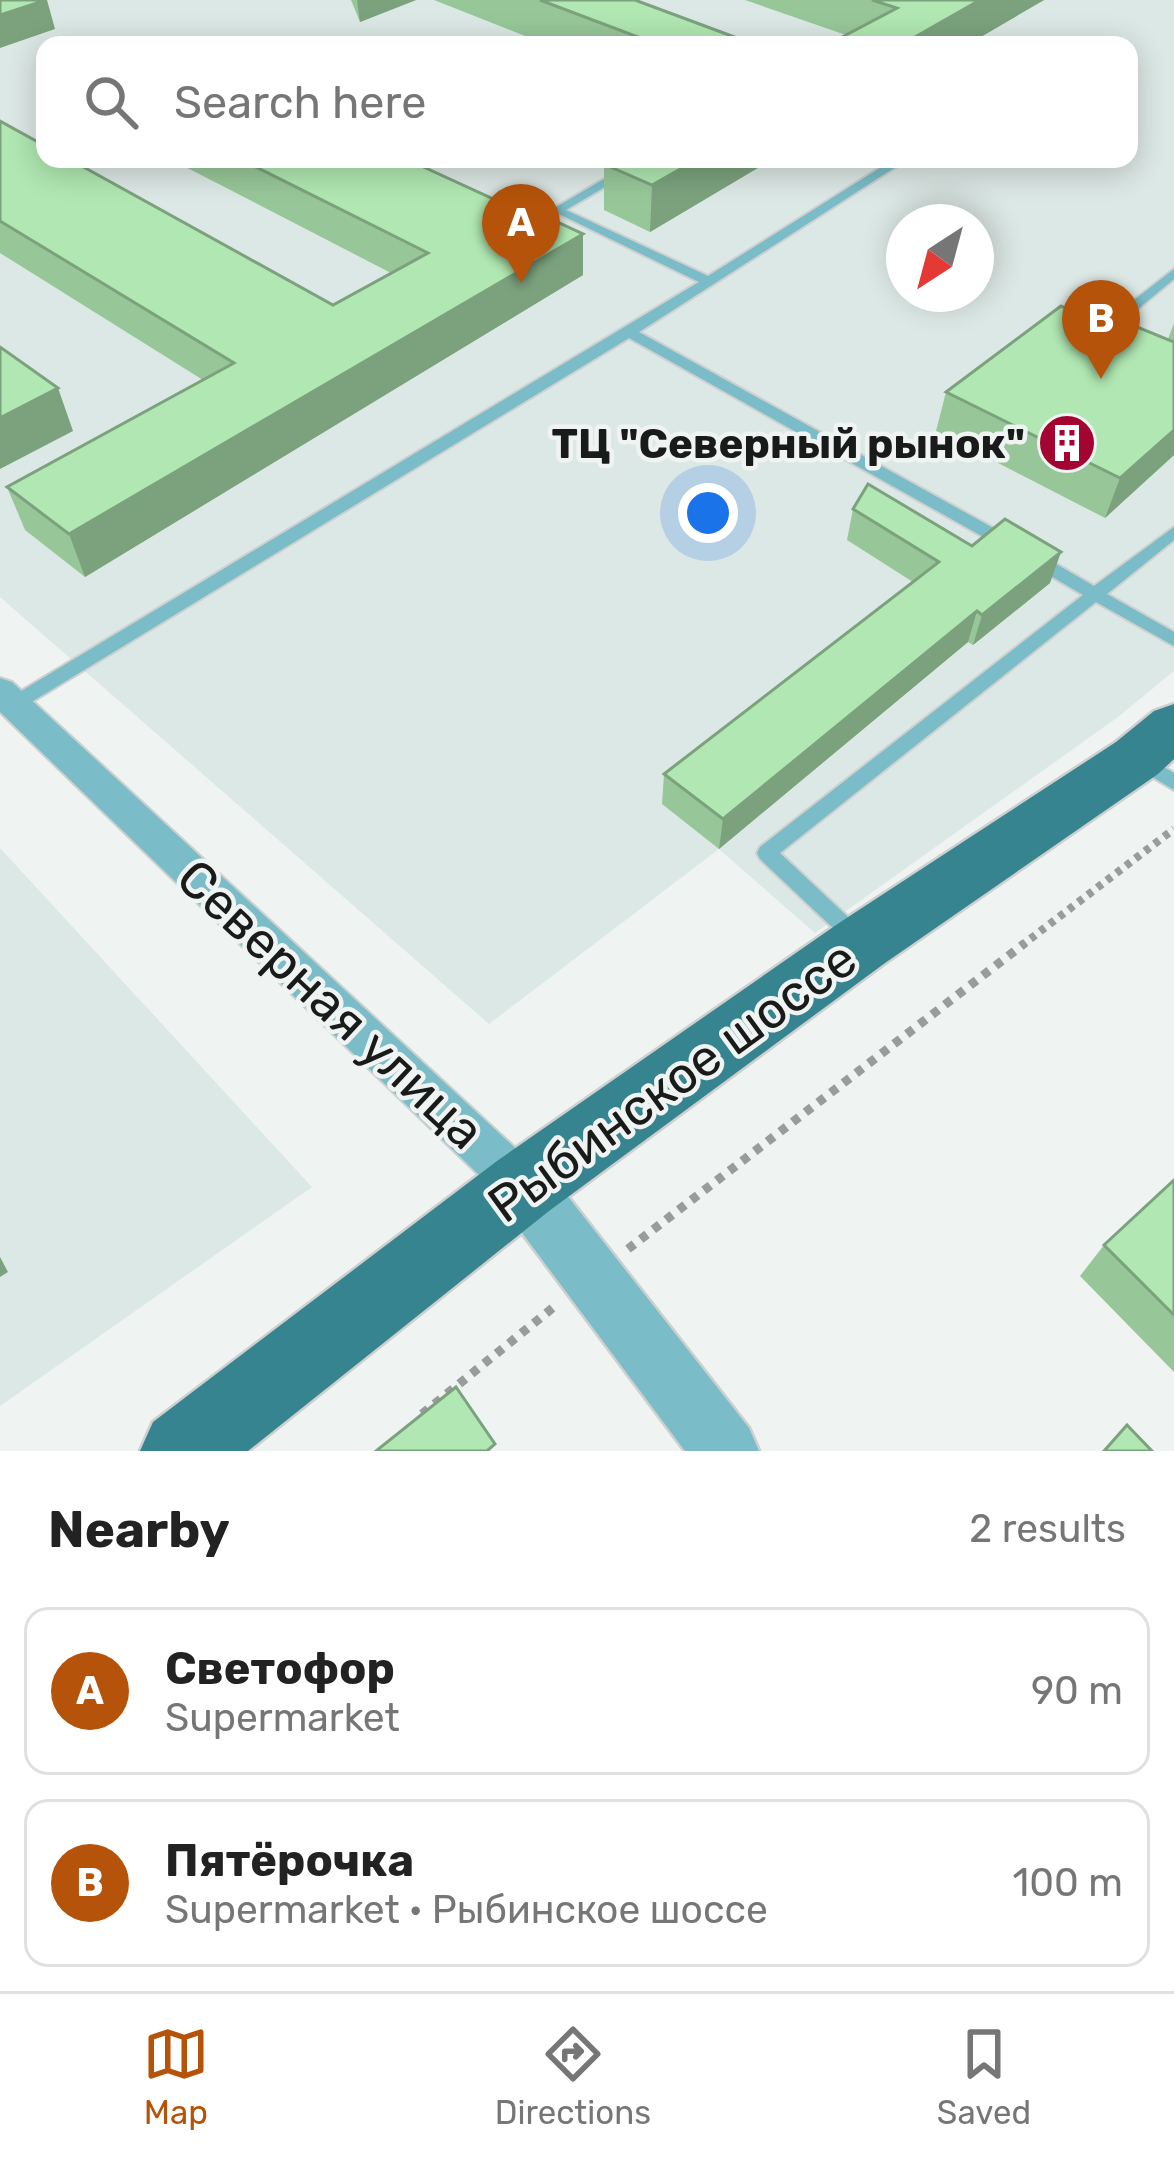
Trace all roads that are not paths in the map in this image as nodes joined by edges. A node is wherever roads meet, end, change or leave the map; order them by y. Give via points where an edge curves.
1 (630, 168) edge
2 (888, 168) edge
3 (1174, 273) edge
4 (709, 283) junction
5 (629, 332) junction
6 (1112, 351) edge
7 (1174, 532) edge
8 (1096, 594) junction
9 (1174, 640) edge
10 (7, 698) edge
11 (1162, 756) edge
12 (862, 943) junction
13 (524, 1186) junction
14 (182, 1451) edge
15 (726, 1451) edge

1 - 4 lane via 557,210
2 - 4 lane
3 - 6 lane via 1091,341
4 - 5 lane
5 - 8 lane
5 - 10 lane
7 - 8 lane
8 - 9 lane
8 - 12 lane via 767,853
10 - 13 street, Северная улица
11 - 12 main road, Рыбинское шоссе
12 - 13 main road, Рыбинское шоссе
13 - 14 main road, Рыбинское шоссе
13 - 15 street, Северная улица

